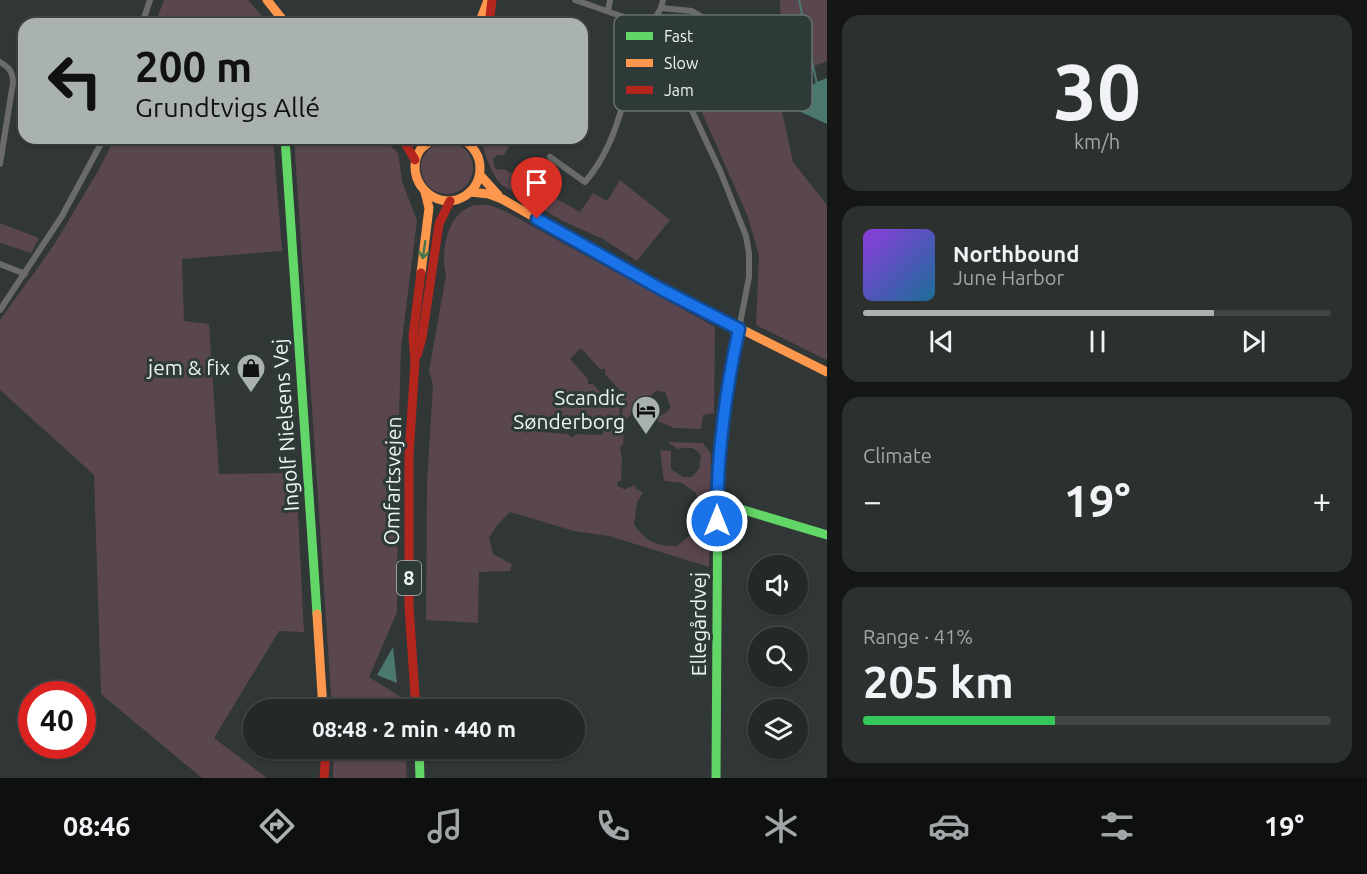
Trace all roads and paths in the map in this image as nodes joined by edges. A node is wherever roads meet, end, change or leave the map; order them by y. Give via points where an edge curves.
1 (150, 0) edge
2 (267, 0) edge
3 (490, 0) edge
4 (575, 0) edge
5 (610, 0) edge
6 (663, 0) edge
7 (661, 8) junction
8 (608, 11) junction
9 (619, 15) edge
10 (657, 15) edge
11 (699, 15) edge
12 (144, 18) edge
13 (281, 18) edge
14 (482, 18) edge
15 (489, 18) edge
16 (0, 62) edge
17 (621, 111) edge
18 (693, 111) edge
19 (101, 144) edge
20 (285, 144) edge
21 (406, 144) edge
22 (427, 144) edge
23 (469, 144) edge
24 (550, 157) dead end
25 (415, 160) junction
26 (0, 164) edge
27 (480, 176) junction
28 (425, 192) junction
29 (470, 192) junction
30 (502, 199) junction
31 (450, 201) junction
32 (0, 264) edge
33 (25, 274) junction
34 (0, 310) edge
35 (739, 329) junction
36 (416, 362) junction
37 (827, 372) edge
38 (717, 502) junction
39 (827, 535) edge
40 (322, 699) edge
41 (415, 699) edge
42 (325, 759) edge
43 (419, 759) edge
44 (324, 778) edge
45 (420, 778) edge
46 (716, 778) edge

1 - 12 street
2 - 13 main road
3 - 14 main road
3 - 15 main road
4 - 8 street
5 - 8 street
6 - 7 street
7 - 10 street
7 - 11 street
8 - 9 street
16 - 26 street via 13,74
17 - 24 street via 595,170 585,182
18 - 35 street via 746,236 749,277
19 - 33 street
20 - 40 main road, Ingolf Nielsens Vej
21 - 25 main road
22 - 25 main road
23 - 27 main road via 477,154
25 - 28 main road, 8 via 416,180
27 - 29 main road
27 - 30 main road
28 - 31 main road via 434,199
28 -> 36 main road, Omfartsvejen / 8 via 429,208 413,336
29 - 30 main road
29 - 31 main road
30 - 35 main road
31 - 36 main road, Omfartsvejen / 8 via 439,224
32 - 33 street
33 - 34 street
35 - 37 main road
35 - 38 main road, Ellegårdvej via 720,436
36 - 41 main road, Omfartsvejen / 8 via 409,456 409,606
38 - 39 main road
38 - 46 main road, Ellegårdvej
42 - 44 main road
43 - 45 main road

